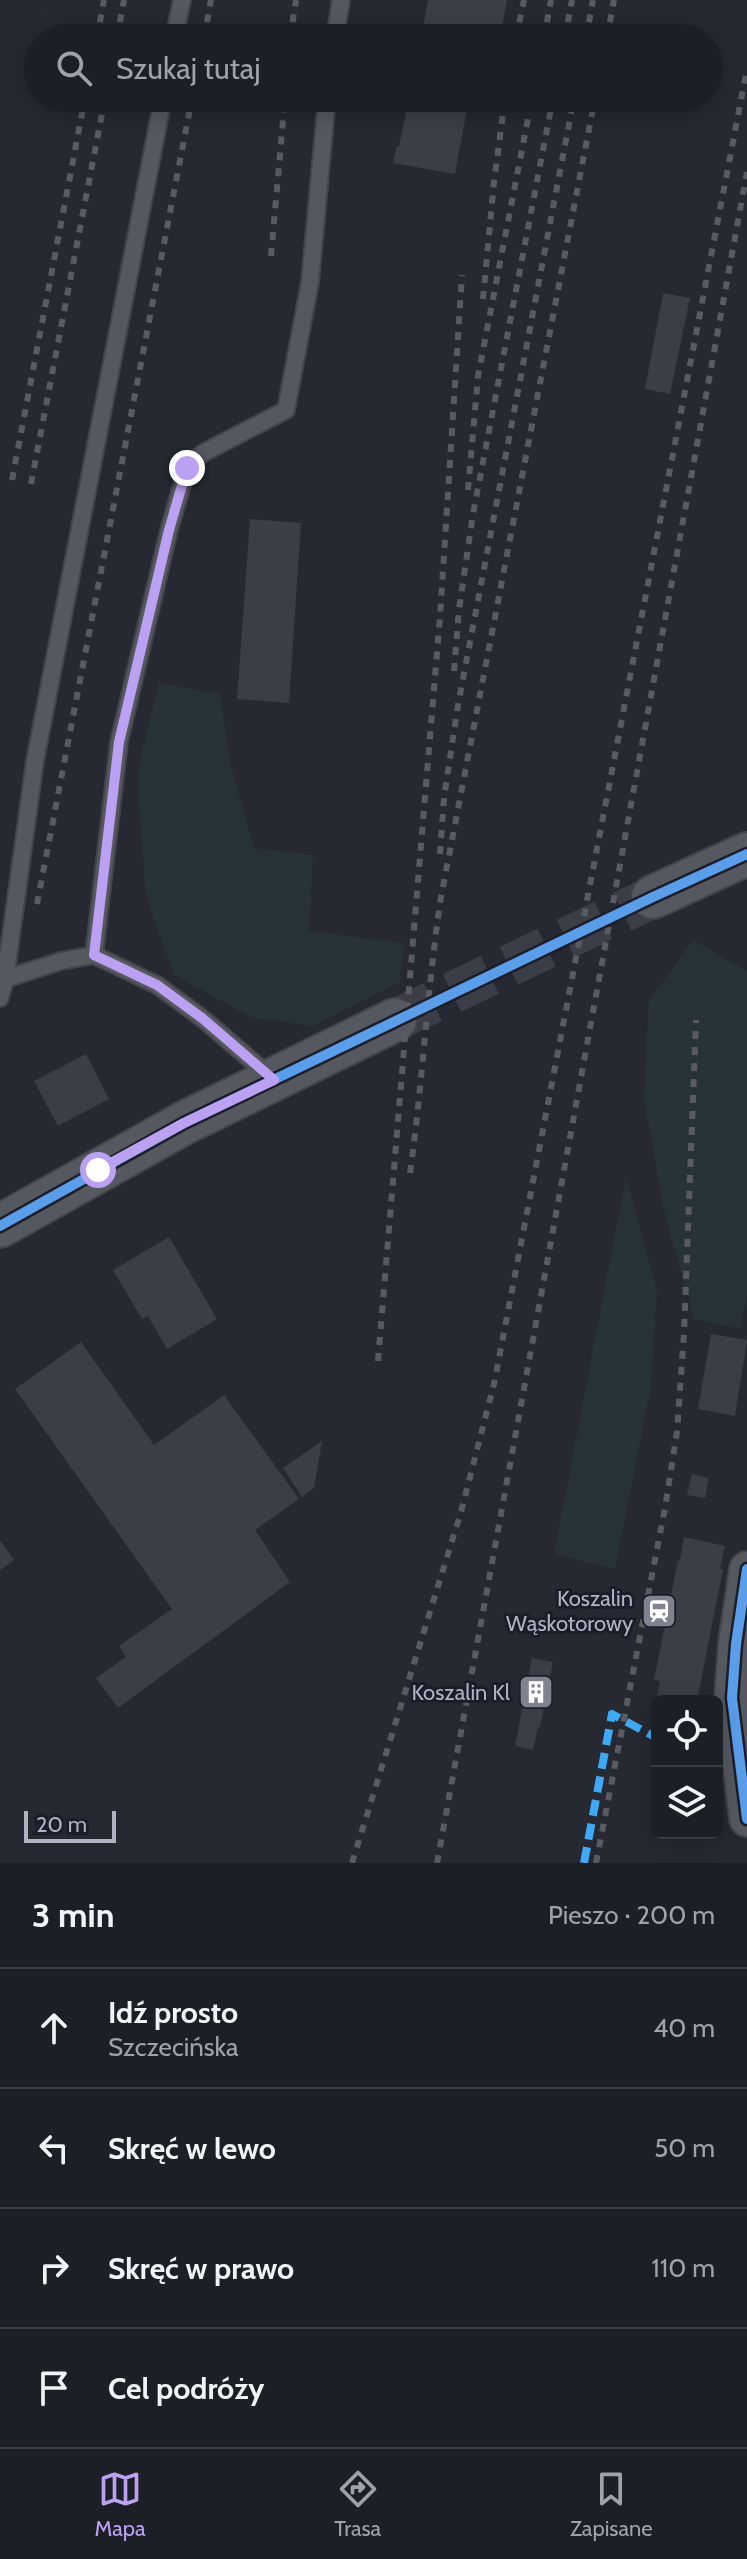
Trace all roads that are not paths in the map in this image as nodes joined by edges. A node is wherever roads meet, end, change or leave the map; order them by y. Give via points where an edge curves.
1 (182, 0) edge
2 (341, 0) edge
3 (177, 24) edge
4 (337, 24) edge
5 (160, 112) edge
6 (326, 112) edge
7 (747, 854) edge
8 (653, 897) tunnel mouth
9 (94, 955) junction
10 (5, 979) junction
11 (0, 998) edge
12 (395, 1020) tunnel mouth
13 (274, 1080) junction
14 (0, 1226) edge
15 (747, 1569) edge
16 (747, 1807) edge
17 (747, 1819) edge

1 - 3 lane
2 - 4 lane
5 - 10 lane via 35,761
6 - 9 lane via 310,282 286,410 203,453 187,468 119,742
7 - 8 street
9 - 10 lane
9 - 13 lane via 157,985
10 - 11 lane
12 - 13 street
13 - 14 street via 184,1123
15 - 16 street via 732,1698
16 - 17 street

